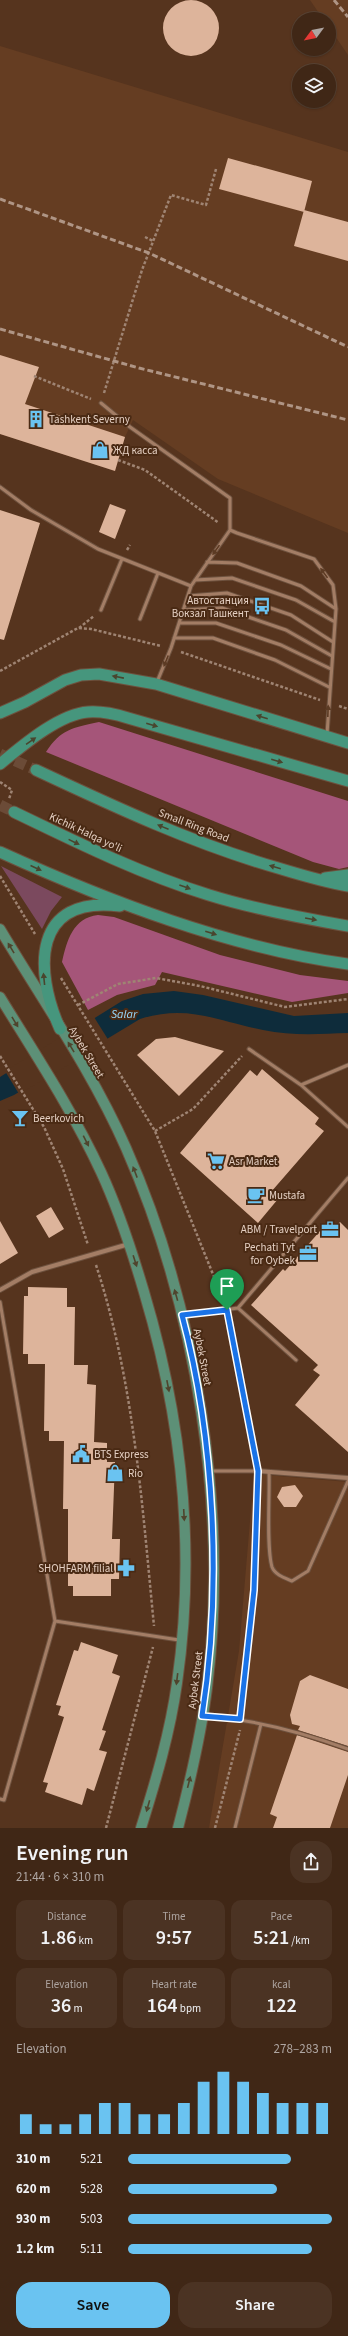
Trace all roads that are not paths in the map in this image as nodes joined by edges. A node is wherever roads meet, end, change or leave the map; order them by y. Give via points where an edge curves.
1 (101, 403) road end
2 (0, 487) edge
3 (230, 530) junction
4 (122, 559) junction
5 (208, 562) junction
6 (158, 573) junction
7 (195, 580) junction
8 (191, 586) junction
9 (188, 596) junction
10 (336, 609) junction
11 (101, 610) road end
12 (183, 610) junction
13 (140, 619) dead end
14 (335, 622) junction
15 (179, 623) junction
16 (174, 638) junction
17 (333, 642) junction
18 (332, 656) junction
19 (331, 668) junction
20 (156, 684) junction
21 (329, 687) junction
22 (24, 702) junction
23 (0, 713) edge
24 (0, 722) edge
25 (327, 736) junction
26 (348, 743) edge
27 (0, 764) edge
28 (36, 770) tunnel mouth
29 (348, 781) edge
30 (14, 812) tunnel mouth
31 (0, 852) edge
32 (348, 875) edge
33 (312, 878) junction
34 (348, 886) edge
35 (161, 916) junction
36 (348, 926) edge
37 (0, 929) edge
38 (348, 964) edge
39 (0, 997) edge
40 (60, 1029) junction
41 (249, 1049) road end
42 (348, 1064) edge
43 (301, 1085) junction
44 (348, 1127) edge
45 (348, 1178) edge
46 (130, 1244) junction
47 (0, 1290) edge
48 (0, 1302) edge
49 (238, 1308) junction
50 (182, 1315) junction
51 (296, 1360) dead end
52 (208, 1471) junction
53 (258, 1471) joint
54 (269, 1472) junction
55 (348, 1480) edge
56 (55, 1621) junction
57 (182, 1640) junction
58 (202, 1716) junction
59 (261, 1724) junction
60 (348, 1749) edge
61 (0, 1799) edge
62 (142, 1828) edge
63 (178, 1828) edge
64 (235, 1828) edge

1 - 3 lane via 130,427 230,498
2 - 4 lane via 31,510 98,549
3 -> 5 lane
10 -> 3 lane via 333,586 314,559
4 - 6 lane
4 - 11 lane
5 - 7 lane
5 - 10 lane via 237,563 301,586
6 - 8 lane
6 - 13 lane
7 - 8 lane
7 - 14 lane via 232,578 296,600
8 - 9 lane
9 - 12 lane
9 - 17 lane via 227,593 291,615
10 - 14 lane
12 - 15 lane
12 - 18 lane via 222,608 286,630
14 - 17 lane
15 - 16 lane
15 - 19 lane via 216,623 281,645
16 -> 20 lane
16 - 21 lane via 213,638 276,660
17 - 18 lane
18 - 19 lane
19 - 21 lane
20 -> 22 highway via 110,675 81,675 56,684
25 -> 20 highway
25 -> 21 lane
22 - 23 highway
22 - 24 highway
25 - 26 highway
27 -> 29 highway via 63,720 81,713 99,712
33 -> 28 highway, Small Ring Road via 200,842 123,811
30 -> 36 highway, Kichik Halqa yo'li via 93,851 209,895 279,913
31 -> 35 highway via 71,883
32 - 33 highway
33 - 34 highway, Small Ring Road
35 -> 38 highway via 272,950
40 -> 35 highway via 46,992 43,961 46,943 57,923 74,911 92,905 119,906
40 -> 37 main road, Aybek Street
39 -> 46 main road, Aybek Street via 76,1121 99,1167
50 -> 40 main road, Aybek Street via 162,1247 134,1168 115,1125
41 - 43 lane
42 - 43 lane
43 - 44 lane
45 - 49 lane
46 - 47 street via 32,1272
46 -> 57 main road, Aybek Street via 157,1335 173,1410 183,1489 186,1569
48 - 56 lane
49 - 50 lane
49 - 51 lane
50 - 52 main road, Aybek Street via 197,1389
52 - 53 lane
52 - 58 main road, Aybek Street via 212,1527 213,1613
53 - 54 street
54 - 55 street
54 - 55 lane via 272,1568 292,1581 308,1571
56 - 57 lane
56 - 61 lane via 4,1800
57 -> 62 main road, Aybek Street via 177,1685 164,1749
58 - 59 lane via 240,1719
63 -> 58 main road, Aybek Street via 194,1764
59 - 60 lane via 300,1731
59 - 64 lane

